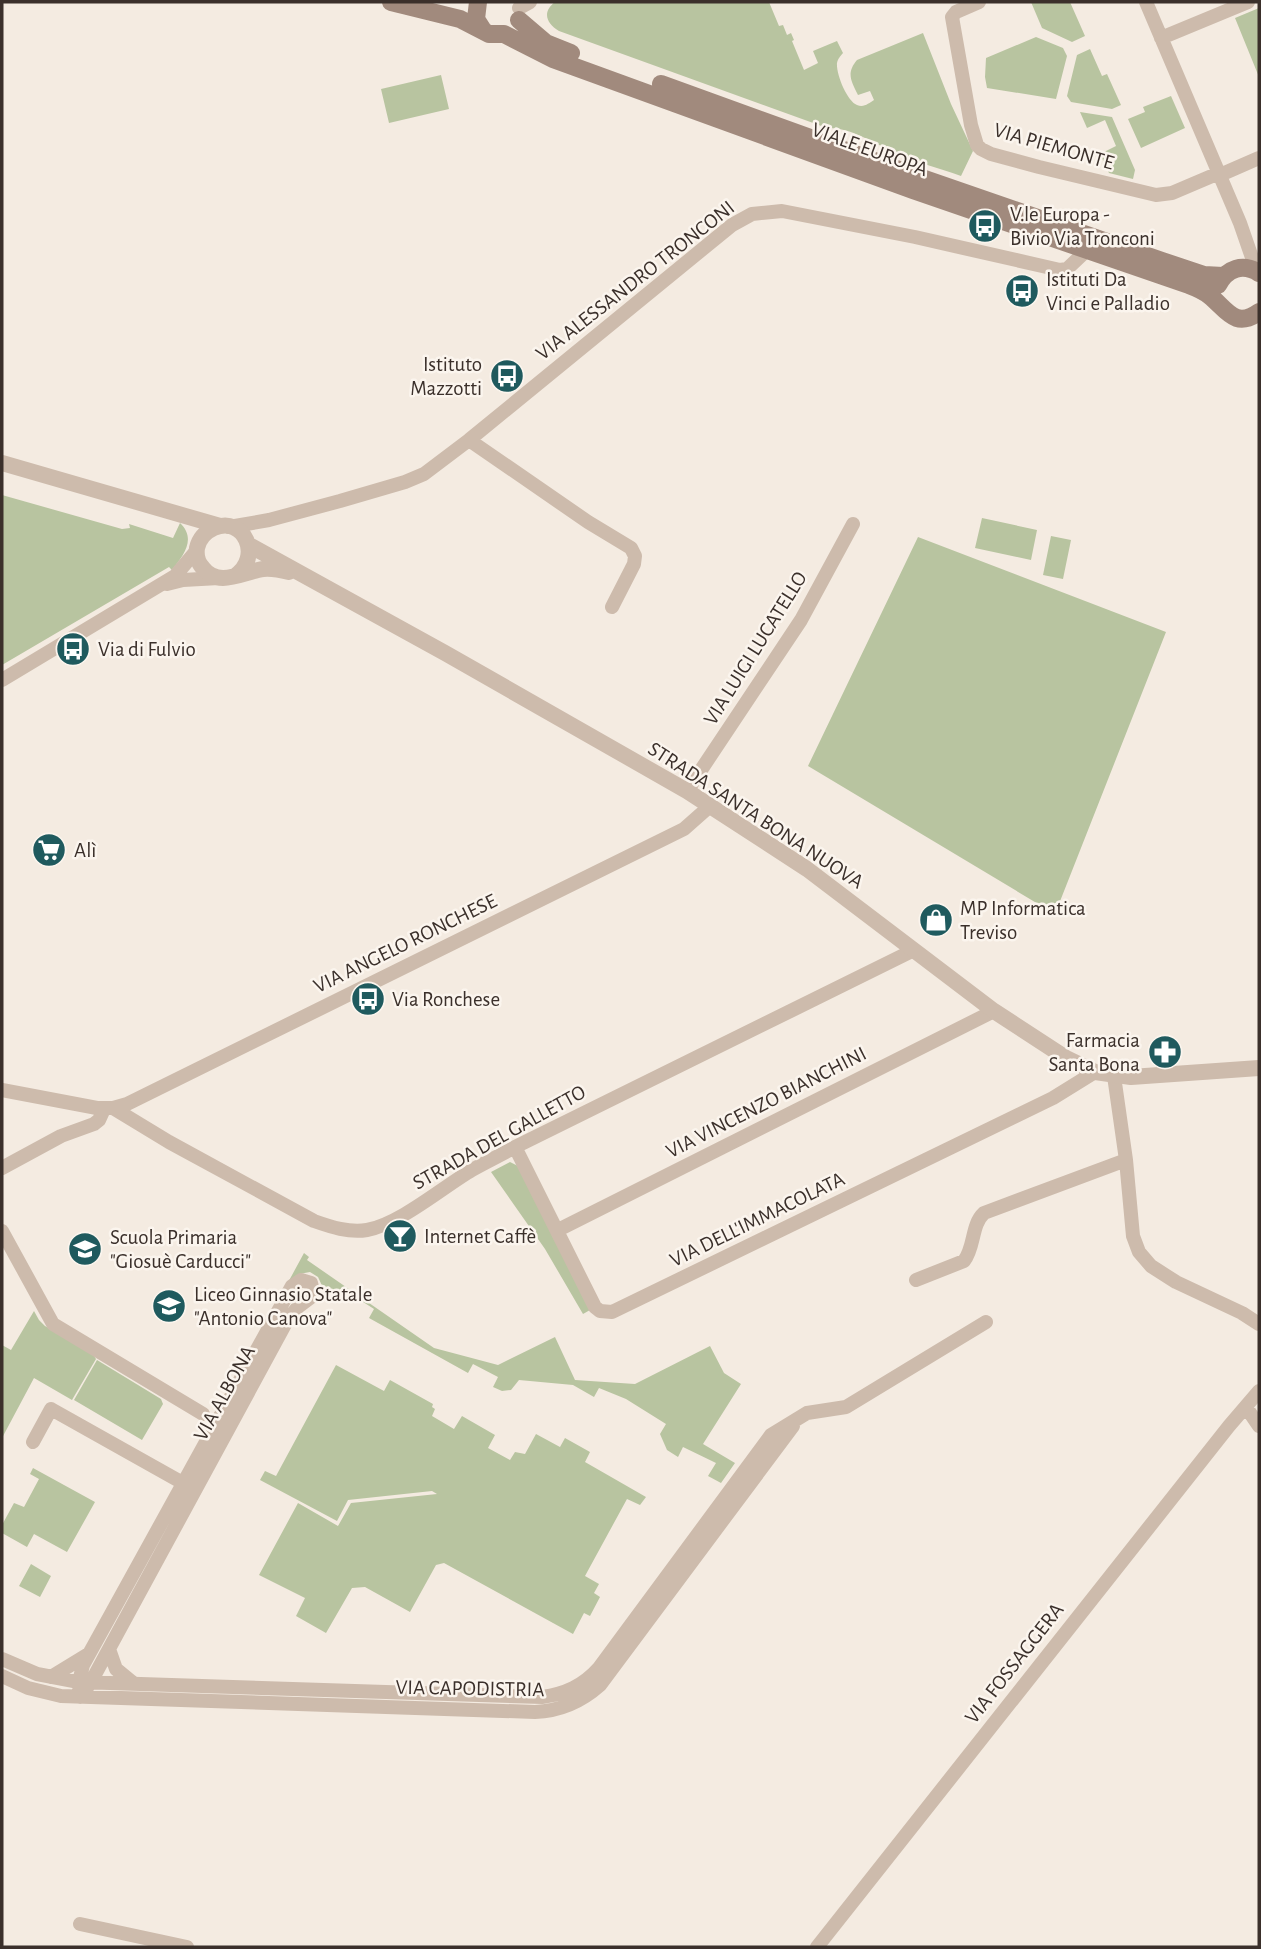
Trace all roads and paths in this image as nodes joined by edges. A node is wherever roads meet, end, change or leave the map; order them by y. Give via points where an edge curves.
1 (391, 2) edge
2 (478, 2) edge
3 (979, 2) edge
4 (1146, 2) edge
5 (1248, 2) edge
6 (962, 5) edge
7 (521, 8) edge
8 (482, 30) junction
9 (504, 34) junction
10 (1161, 38) junction
11 (1259, 158) edge
12 (1219, 174) junction
13 (1086, 251) junction
14 (1252, 271) edge
15 (1223, 276) junction
16 (1220, 305) junction
17 (1259, 312) edge
18 (469, 440) junction
19 (2, 463) edge
20 (167, 510) junction
21 (269, 520) junction
22 (853, 524) dead end
23 (224, 526) junction
24 (248, 543) junction
25 (197, 547) junction
26 (227, 577) junction
27 (309, 578) junction
28 (147, 593) junction
29 (612, 607) dead end
30 (24, 668) junction
31 (2, 680) edge
32 (2, 687) edge
33 (687, 791) junction
34 (710, 806) junction
35 (914, 950) junction
36 (994, 1011) junction
37 (1258, 1063) edge
38 (1095, 1072) junction
39 (1114, 1076) junction
40 (2, 1090) edge
41 (78, 1104) junction
42 (109, 1108) junction
43 (61, 1136) junction
44 (515, 1147) junction
45 (1126, 1160) junction
46 (2, 1168) edge
47 (558, 1230) junction
48 (2, 1231) edge
49 (916, 1280) dead end
50 (986, 1322) dead end
51 (1259, 1324) edge
52 (1259, 1391) edge
53 (1246, 1407) junction
54 (203, 1413) dead end
55 (800, 1416) junction
56 (1259, 1426) edge
57 (33, 1442) dead end
58 (189, 1486) junction
59 (108, 1649) junction
60 (90, 1652) junction
61 (2, 1659) edge
62 (2, 1676) edge
63 (51, 1677) junction
64 (133, 1684) junction
65 (83, 1687) junction
66 (80, 1924) dead end
67 (187, 1947) edge
68 (817, 1947) edge

1 - 8 main road, VIALE EUROPA via 460,19
2 - 8 main road via 476,19
3 - 6 street, VIA PIEMONTE
4 - 10 street
5 - 10 street
6 - 12 street, VIA PIEMONTE via 952,18 971,125 981,149 1156,195
7 - 9 main road, VIALE EUROPA via 515,26
7 - 15 main road, VIALE EUROPA via 538,37 555,47 1162,261 1204,275
8 - 9 main road, VIALE EUROPA
9 - 13 main road, VIALE EUROPA via 542,55
10 - 12 street
11 - 12 street
12 - 14 street via 1244,234
13 - 16 main road, VIALE EUROPA via 1189,285
13 - 18 street, VIA ALESSANDRO TRONCONI via 1060,270 806,215 782,211 752,214 732,225
14 - 15 main road
15 - 16 main road via 1217,290
16 - 17 main road, VIALE EUROPA via 1240,319
18 - 21 street, VIA ALESSANDRO TRONCONI via 410,481
18 - 29 street via 631,548 634,564
19 - 20 street
20 - 23 street
20 - 25 street via 189,524 197,536
21 - 23 street, VIA ALESSANDRO TRONCONI
21 - 24 street, VIA ALESSANDRO TRONCONI
22 - 33 street, VIA LUIGI LUCATELLO via 801,620
23 - 24 street via 242,534
23 - 25 street via 205,534
24 - 26 street via 246,565
24 - 27 street
25 - 26 street via 203,569
25 - 28 street via 175,576
26 - 27 street via 273,569
26 - 28 street via 172,582
27 - 33 street, STRADA SANTA BONA NUOVA
28 - 30 street
30 - 31 street
30 - 32 street
33 - 34 street, STRADA SANTA BONA NUOVA
34 - 35 street, STRADA SANTA BONA NUOVA via 807,869
34 - 42 street, VIA ANGELO RONCHESE via 684,829 127,1104
35 - 36 street, STRADA SANTA BONA NUOVA
35 - 44 street, STRADA DEL GALLETTO
36 - 38 street, STRADA SANTA BONA NUOVA
36 - 47 street, VIA VINCENZO BIANCHINI
37 - 39 street, STRADA SANTA BONA NUOVA via 1149,1077
38 - 39 street, STRADA SANTA BONA NUOVA
38 - 47 street, VIA DELL'IMMACOLATA via 1053,1098 612,1312 595,1307
39 - 45 street
40 - 41 street, STRADA DEL GALLETTO
41 - 42 street, STRADA DEL GALLETTO
41 - 43 street via 73,1123
42 - 43 street via 93,1124
42 - 44 street, STRADA DEL GALLETTO via 314,1221 350,1230 383,1224
43 - 46 street
44 - 47 street, VIA DELL'IMMACOLATA
45 - 49 street via 984,1213 964,1261
45 - 51 street via 1133,1236 1146,1262 1195,1293
48 - 54 street via 53,1324
50 - 55 street, VIA CAPODISTRIA via 846,1407
52 - 53 street, VIA FOSSAGGERA
53 - 56 street
53 - 68 street, VIA FOSSAGGERA
55 - 64 street, VIA CAPODISTRIA via 771,1435 598,1668 569,1691 542,1697
55 - 65 street, VIA CAPODISTRIA via 607,1676 569,1706 535,1712
57 - 58 street via 51,1409
58 - 58 street, VIA ALBONA via 288,1319 314,1295 314,1287 307,1281 292,1286
58 - 59 street, VIA ALBONA
58 - 60 street, VIA ALBONA
59 - 64 street via 116,1669
59 - 65 street, VIA ALBONA
60 - 63 street, VIA ALBONA
60 - 65 street, VIA ALBONA via 83,1665
61 - 63 street, VIA CAPODISTRIA
62 - 65 street, VIA CAPODISTRIA via 44,1693
63 - 65 street, VIA CAPODISTRIA
64 - 65 street, VIA CAPODISTRIA
66 - 67 street

